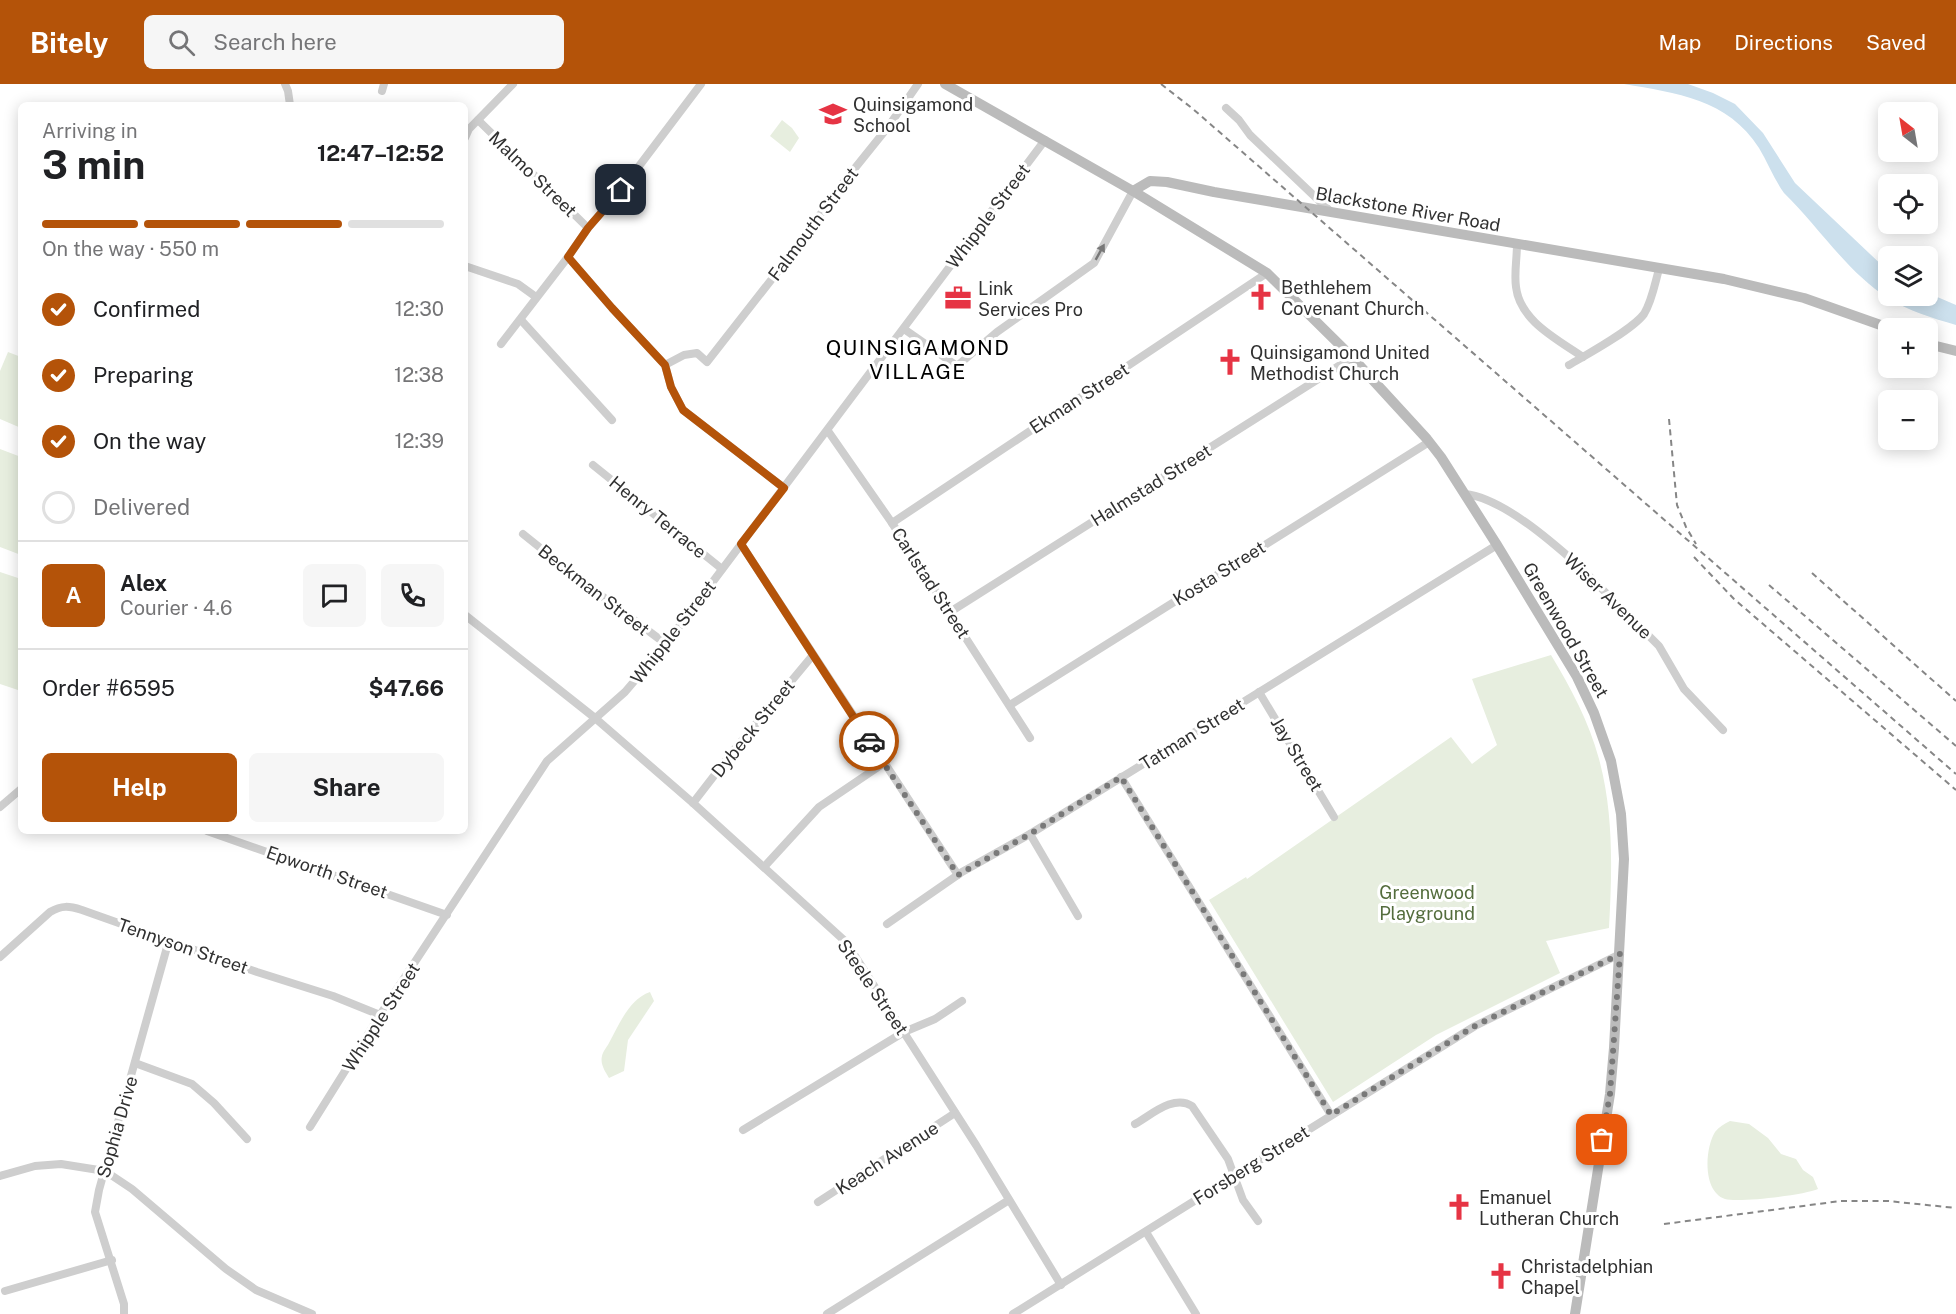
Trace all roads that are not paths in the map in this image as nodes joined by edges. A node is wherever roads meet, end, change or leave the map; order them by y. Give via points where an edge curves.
1 (285, 84) edge
2 (513, 84) edge
3 (701, 84) edge
4 (918, 84) edge
5 (945, 84) edge
6 (290, 102) edge
7 (1226, 108) dead end
8 (477, 120) junction
9 (468, 131) edge
10 (1045, 140) junction
11 (1133, 191) junction
12 (1332, 213) junction
13 (588, 228) junction
14 (1517, 244) junction
15 (568, 257) junction
16 (468, 267) edge
17 (1659, 268) junction
18 (1267, 273) junction
19 (536, 297) junction
20 (520, 320) junction
21 (1878, 324) edge
22 (904, 329) junction
23 (501, 344) dead end
24 (1938, 346) edge
25 (1956, 351) edge
26 (1353, 357) junction
27 (1583, 357) junction
28 (665, 365) junction
29 (1569, 365) dead end
30 (612, 420) dead end
31 (828, 430) junction
32 (1429, 442) junction
33 (594, 465) dead end
34 (784, 488) junction
35 (1465, 494) junction
36 (892, 523) junction
37 (523, 534) dead end
38 (741, 544) junction
39 (1497, 545) junction
40 (722, 569) junction
41 (950, 612) junction
42 (468, 617) edge
43 (666, 644) junction
44 (813, 655) junction
45 (1259, 692) junction
46 (1010, 705) junction
47 (595, 718) junction
48 (1723, 730) dead end
49 (1030, 738) dead end
50 (884, 763) junction
51 (1121, 777) junction
52 (18, 792) edge
53 (693, 803) junction
54 (0, 807) edge
55 (1334, 817) dead end
56 (216, 834) edge
57 (1030, 834) junction
58 (764, 867) junction
59 (958, 875) junction
60 (447, 915) junction
61 (1078, 916) dead end
62 (887, 924) dead end
63 (169, 940) junction
64 (1620, 954) junction
65 (0, 957) edge
66 (962, 1001) dead end
67 (380, 1015) junction
68 (904, 1032) junction
69 (135, 1063) junction
70 (955, 1113) junction
71 (1331, 1115) junction
72 (1135, 1124) dead end
73 (310, 1127) dead end
74 (743, 1130) dead end
75 (247, 1139) dead end
76 (105, 1171) junction
77 (0, 1176) edge
78 (1235, 1176) junction
79 (1009, 1200) junction
80 (818, 1202) dead end
81 (1258, 1221) dead end
82 (1146, 1232) junction
83 (112, 1260) junction
84 (1061, 1285) junction
85 (5, 1291) dead end
86 (124, 1314) edge
87 (312, 1314) edge
88 (826, 1314) edge
89 (1013, 1314) edge
90 (1196, 1314) edge
91 (1575, 1314) edge

1 - 6 street
2 - 8 street
3 - 13 street
4 - 28 street, Falmouth Street via 707,362 697,353
5 - 10 main road
7 - 12 street
8 - 9 street
8 - 13 street, Malmo Street
10 - 11 main road
10 - 22 street, Whipple Street
11 - 12 main road, Blackstone River Road via 1150,181 1167,182
11 - 18 main road, Greenwood Street
22 -> 11 street via 957,366 997,332 1094,263
12 - 14 main road, Blackstone River Road
13 - 15 street
14 - 17 main road, Blackstone River Road
14 - 27 street via 1515,283 1521,306 1533,320
15 - 19 street
15 - 28 street
16 - 19 street via 518,284
17 - 21 main road, Blackstone River Road via 1782,292
17 - 27 street via 1641,317
18 - 26 main road, Greenwood Street
18 - 36 street, Ekman Street
19 - 20 street
20 - 23 street
20 - 30 street
22 - 31 street, Whipple Street
24 - 25 main road
26 - 32 main road, Greenwood Street
26 - 41 street, Halmstad Street
27 - 29 street
28 - 34 street via 683,410
31 - 34 street, Whipple Street
31 - 36 street, Carlstad Street
32 - 35 main road, Greenwood Street
32 - 46 street, Kosta Street
33 - 40 street, Henry Terrace
34 - 38 street, Whipple Street
35 - 39 main road, Greenwood Street
35 - 48 street, Wiser Avenue via 1506,509 1572,560 1659,646 1684,689
36 - 41 street, Carlstad Street
37 - 43 street, Beckman Street
38 - 40 street, Whipple Street
38 - 44 street
39 - 45 street, Tatman Street
39 - 64 main road, Greenwood Street via 1577,677 1611,761 1623,839
40 - 43 street, Whipple Street
41 - 46 street, Carlstad Street
42 - 47 street, Steele Street
43 - 47 street, Whipple Street via 625,692
44 - 50 street
44 - 53 street, Dybeck Street
45 - 51 street, Tatman Street
45 - 55 street, Jay Street
46 - 49 street, Carlstad Street
47 - 53 street, Steele Street
47 - 60 street, Whipple Street via 547,761
50 - 58 street via 819,807
50 - 59 street
51 - 57 street, Tatman Street
51 - 71 street
52 - 54 street
53 - 58 street, Steele Street
56 - 60 street, Epworth Street
57 - 59 street, Tatman Street
57 - 61 street
58 - 68 street, Steele Street via 846,942
59 - 62 street, Tatman Street
60 - 67 street, Whipple Street
63 - 65 street, Tennyson Street via 66,906 50,912
63 - 67 street, Tennyson Street
63 - 69 street, Sophia Drive
64 - 71 street, Forsberg Street via 1475,1026
64 - 91 main road, Greenwood Street via 1610,1094
66 - 68 street via 935,1019
67 - 73 street, Whipple Street
68 - 70 street, Steele Street
68 - 74 street
69 - 75 street via 192,1084
69 - 76 street, Sophia Drive
70 - 79 street, Steele Street
70 - 80 street, Keach Avenue
71 - 78 street, Forsberg Street
72 - 78 street via 1175,1102 1188,1104 1198,1113
76 - 77 street via 61,1164 35,1166
76 - 83 street, Sophia Drive via 96,1212
76 - 87 street via 256,1290
78 - 81 street via 1243,1200
78 - 82 street, Forsberg Street
79 - 84 street, Steele Street
79 - 88 street
82 - 84 street, Forsberg Street
82 - 90 street
83 - 85 street
83 - 86 street, Sophia Drive
84 - 89 street, Forsberg Street

